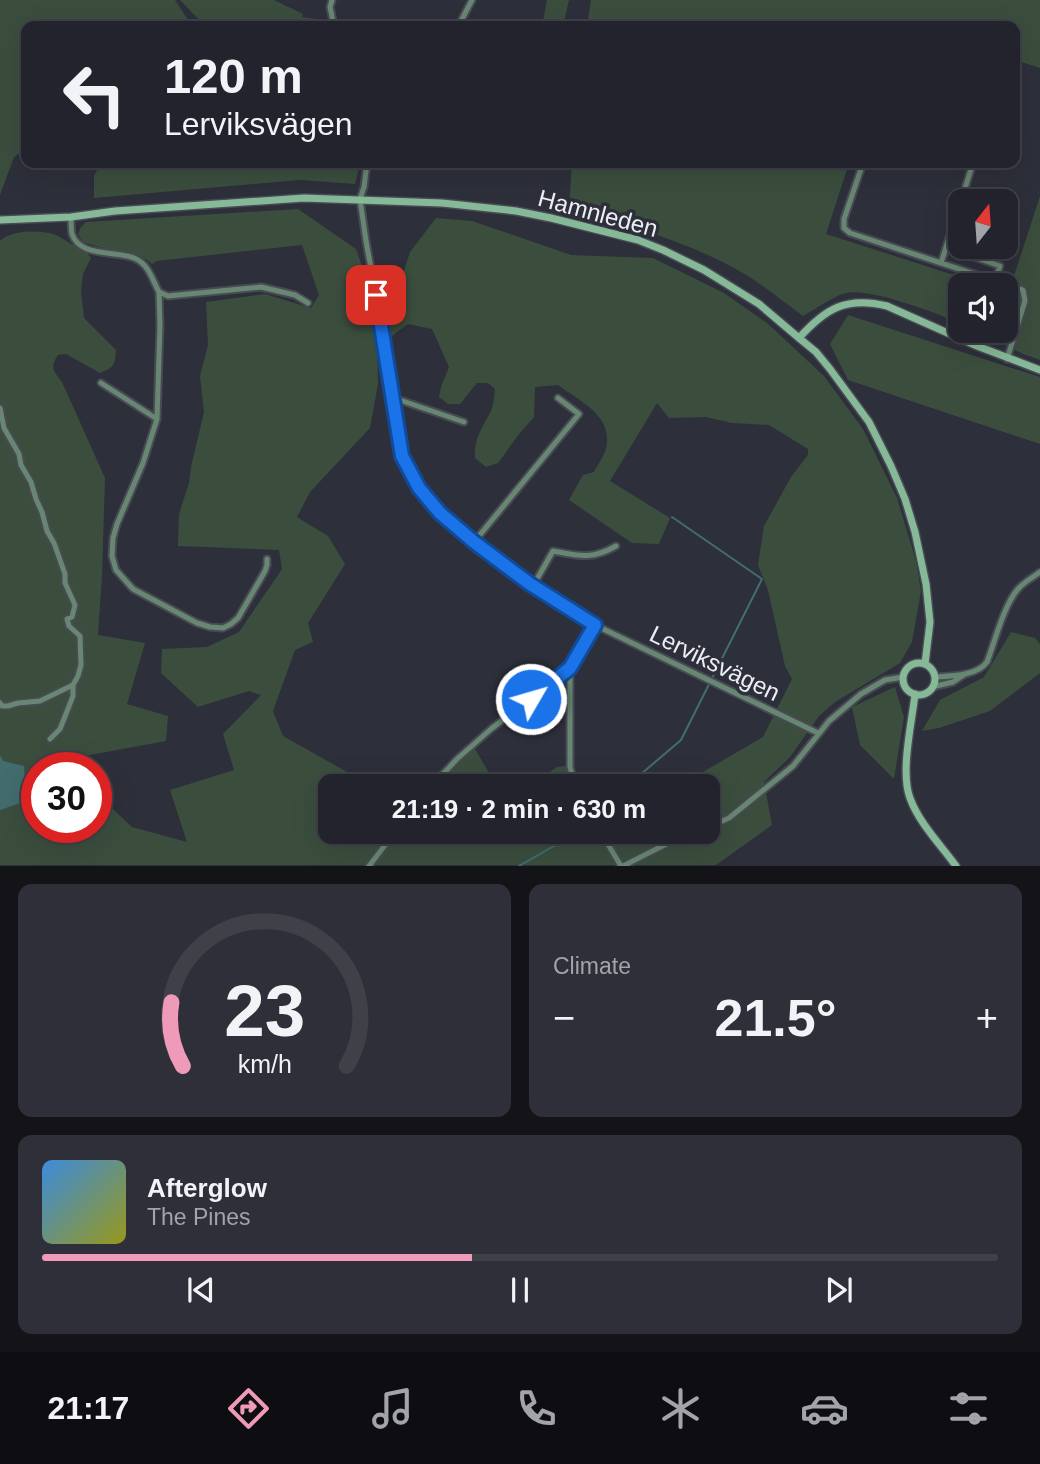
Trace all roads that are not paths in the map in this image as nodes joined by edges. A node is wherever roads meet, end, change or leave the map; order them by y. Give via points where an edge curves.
1 (332, 0) edge
2 (472, 0) edge
3 (333, 21) edge
4 (461, 21) edge
5 (366, 168) edge
6 (861, 168) edge
7 (971, 168) edge
8 (965, 189) edge
9 (360, 199) junction
10 (71, 217) junction
11 (0, 220) edge
12 (948, 241) edge
13 (946, 247) junction
14 (941, 263) junction
15 (971, 273) edge
16 (998, 273) edge
17 (1018, 288) edge
18 (159, 292) junction
19 (308, 303) dead end
20 (1018, 324) edge
21 (799, 338) junction
22 (1012, 343) edge
23 (1007, 359) junction
24 (1040, 370) edge
25 (101, 383) dead end
26 (391, 397) junction
27 (558, 398) dead end
28 (0, 408) edge
29 (158, 419) junction
30 (464, 422) dead end
31 (474, 542) junction
32 (616, 546) dead end
33 (267, 559) dead end
34 (1040, 572) edge
35 (533, 586) junction
36 (595, 625) junction
37 (925, 664) junction
38 (570, 668) junction
39 (968, 673) junction
40 (903, 677) junction
41 (935, 677) junction
42 (73, 685) junction
43 (932, 687) junction
44 (915, 694) junction
45 (0, 703) edge
46 (818, 733) junction
47 (51, 738) dead end
48 (443, 774) edge
49 (572, 774) edge
50 (720, 822) edge
51 (386, 844) edge
52 (608, 844) edge
53 (666, 844) edge
54 (369, 866) edge
55 (622, 866) edge
56 (956, 866) edge

1 - 3 street
2 - 4 street
5 - 9 street
6 - 14 street via 844,228
7 - 8 street
9 - 10 main road, Hamnleden via 304,198
9 - 21 main road, Hamnleden via 516,211 638,240 704,270 759,304
9 - 26 street, Lerviksvägen
10 - 11 main road, Hamnleden
10 - 18 street via 72,235 78,243 136,259
12 - 13 street
13 - 14 street
13 - 16 street via 1000,266
14 - 15 street
17 - 20 street via 1023,290 1025,301
18 - 19 street via 169,296 261,287
18 - 29 street
21 - 23 main road via 835,307 873,302
21 - 37 main road, Hamnleden via 816,352 869,422 905,499 926,584 930,622
22 - 23 street
23 - 24 main road
25 - 29 street
26 - 30 street
26 - 31 street, Lerviksvägen via 409,472 440,513
27 - 31 street via 579,414
28 - 42 street via 4,428 32,482 75,605 67,619 80,636 81,665
29 - 33 street via 113,538 116,570 133,589 197,623 223,628 238,618
31 - 35 street, Lerviksvägen
32 - 35 street via 593,555 553,551
34 - 39 street via 1015,592 987,662
35 - 36 street, Lerviksvägen
36 - 38 street
36 - 46 street, Lerviksvägen
37 - 40 main road via 911,665
37 - 41 main road
38 - 48 street via 491,729
38 - 49 street
39 - 41 street
39 - 43 street
40 - 44 main road via 905,686
40 - 46 street via 885,680 861,694
41 - 43 main road
42 - 45 street via 40,701
42 - 47 street via 68,712
43 - 44 main road via 925,694
44 - 56 main road via 906,784 916,813
46 - 50 street via 793,766
51 - 54 street
52 - 55 street
53 - 55 street

